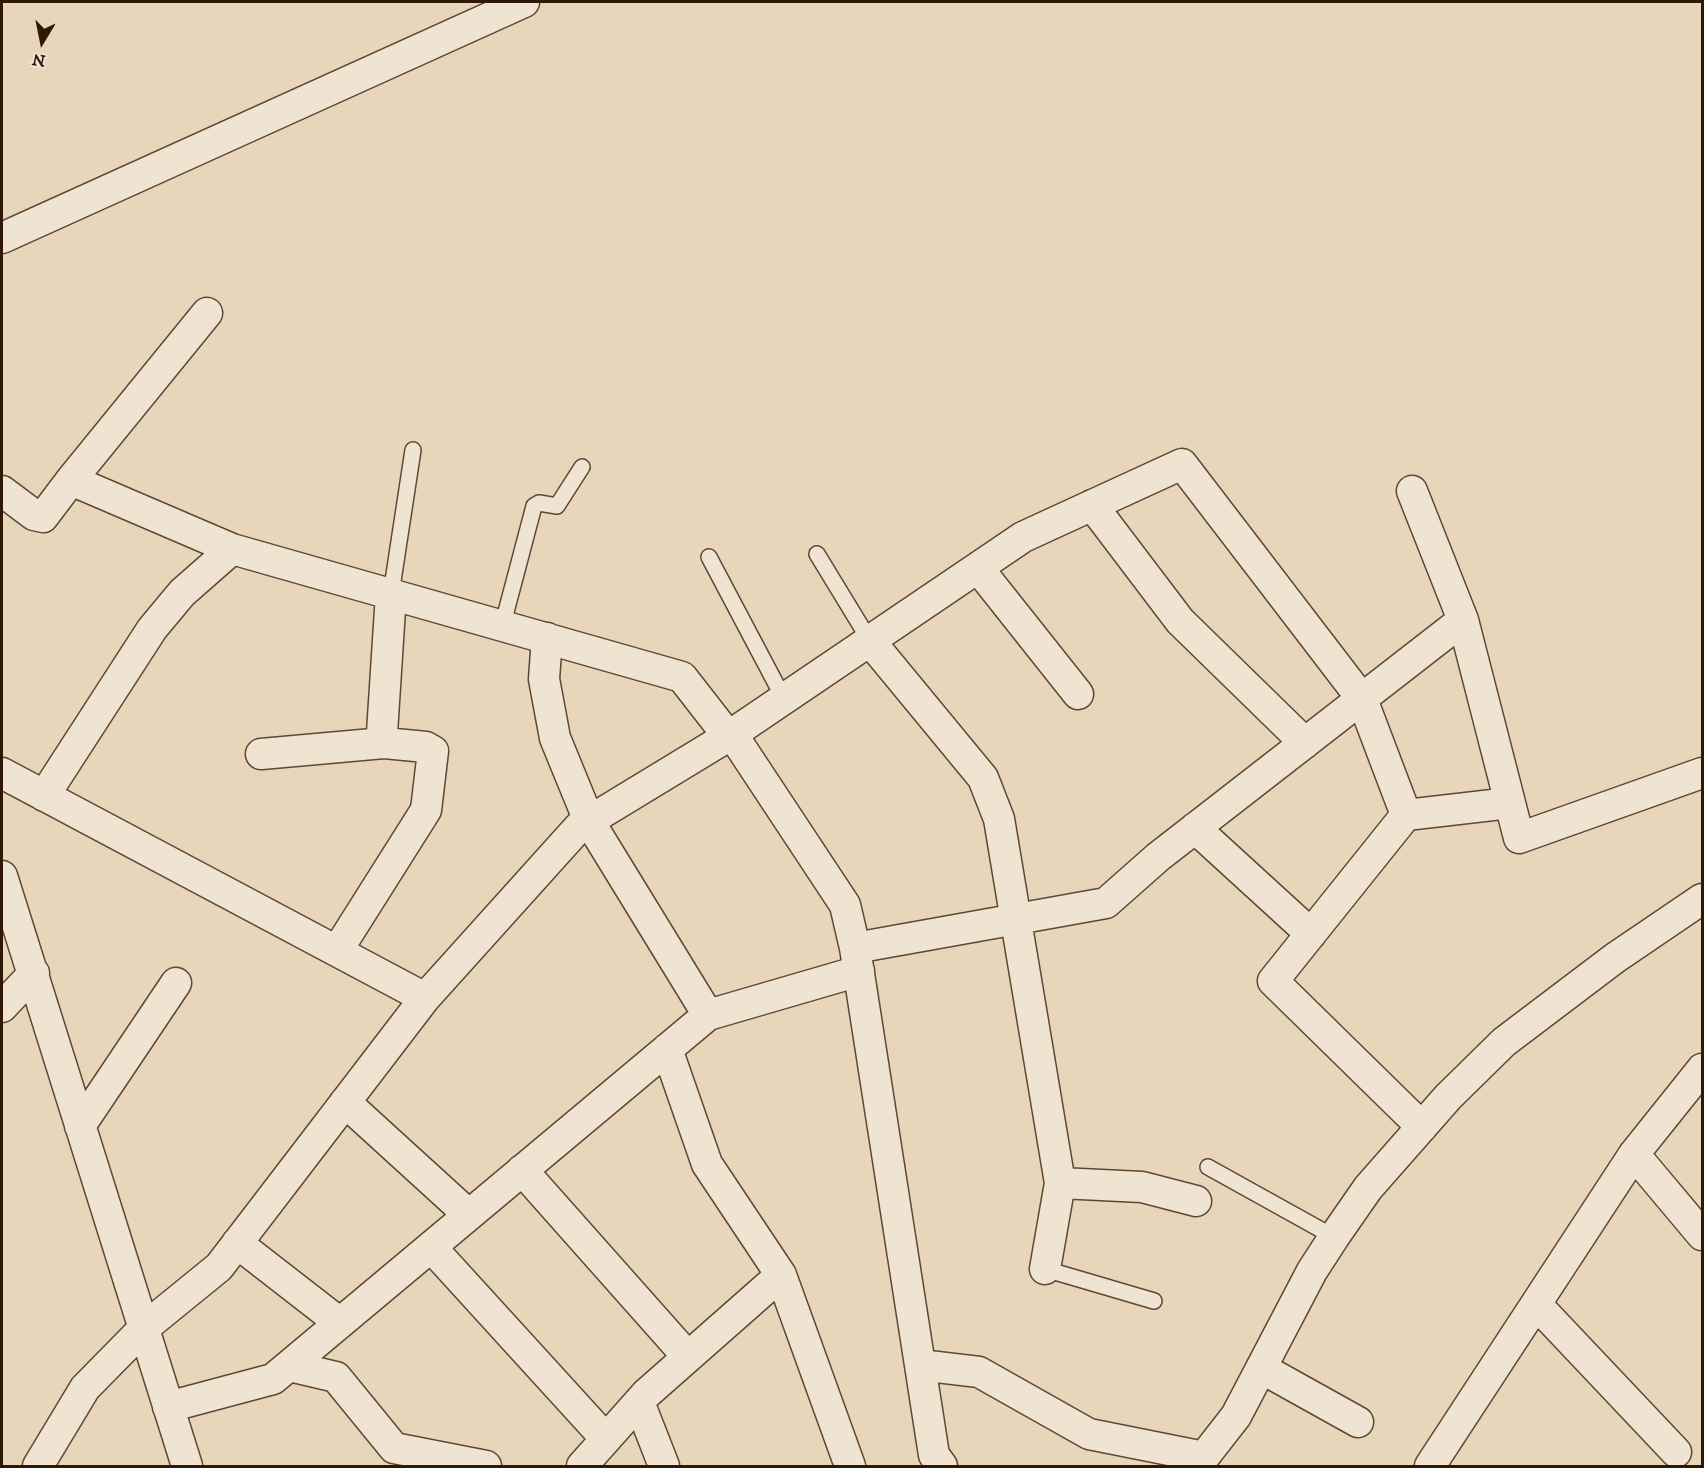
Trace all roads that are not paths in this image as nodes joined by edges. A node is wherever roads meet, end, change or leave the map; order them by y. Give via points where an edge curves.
1 (524, 2) edge
2 (2, 238) edge
3 (207, 313) dead end
4 (413, 450) dead end
5 (582, 467) dead end
6 (71, 480) junction
7 (2, 491) edge
8 (1412, 491) dead end
9 (1092, 505) junction
10 (232, 549) junction
11 (817, 554) dead end
12 (709, 557) dead end
13 (978, 568) junction
14 (391, 594) junction
15 (1463, 620) junction
16 (502, 627) junction
17 (547, 638) junction
18 (870, 641) junction
19 (1078, 694) dead end
20 (784, 699) junction
21 (1362, 699) junction
22 (730, 735) junction
23 (384, 743) junction
24 (1305, 743) junction
25 (261, 754) dead end
26 (2, 773) edge
27 (1702, 773) edge
28 (44, 796) junction
29 (1510, 803) junction
30 (1406, 815) junction
31 (589, 821) junction
32 (1195, 828) junction
33 (2, 876) edge
34 (1702, 899) edge
35 (1016, 919) junction
36 (1311, 934) junction
37 (337, 951) junction
38 (857, 959) junction
39 (34, 973) junction
40 (176, 983) dead end
41 (425, 998) junction
42 (2, 1007) edge
43 (708, 1015) junction
44 (667, 1048) junction
45 (1702, 1069) edge
46 (345, 1102) junction
47 (80, 1126) junction
48 (1422, 1126) junction
49 (1634, 1154) junction
50 (1208, 1167) dead end
51 (522, 1170) junction
52 (1060, 1183) junction
53 (1196, 1201) dead end
54 (469, 1215) junction
55 (1702, 1235) edge
56 (1335, 1237) junction
57 (237, 1244) junction
58 (431, 1247) junction
59 (1045, 1269) joint
60 (781, 1275) junction
61 (1154, 1301) dead end
62 (1536, 1304) junction
63 (340, 1323) junction
64 (144, 1328) junction
65 (688, 1357) junction
66 (920, 1365) junction
67 (289, 1366) junction
68 (1261, 1368) junction
69 (639, 1402) junction
70 (168, 1407) junction
71 (1358, 1422) dead end
72 (606, 1439) junction
73 (1676, 1452) dead end
74 (1200, 1462) edge
75 (38, 1467) edge
76 (187, 1467) edge
77 (486, 1467) edge
78 (582, 1467) edge
79 (664, 1467) edge
80 (850, 1467) edge
81 (942, 1467) edge
82 (1430, 1467) edge

1 - 2 street
3 - 6 street
4 - 14 lane
5 - 16 lane via 557,506 534,506
6 - 7 street via 43,517 34,515
6 - 10 street
8 - 15 street
9 - 13 street via 1023,537
9 - 21 street via 1182,464
9 - 24 street via 1180,621
10 - 14 street
10 - 28 street via 182,593 152,629
11 - 18 lane
12 - 20 lane
13 - 18 street
13 - 19 street
14 - 16 street
14 - 23 street
15 - 21 street
15 - 29 street
16 - 17 street
17 - 22 street via 681,677
17 - 31 street via 544,680 555,738
18 - 20 street
18 - 35 street via 983,778 999,819
20 - 22 street
21 - 24 street
21 - 30 street
22 - 31 street
22 - 38 street via 845,905
23 - 25 street
23 - 37 street via 433,751 426,810
24 - 32 street
26 - 28 street
27 - 29 street via 1519,838
28 - 37 street
29 - 30 street
30 - 36 street
31 - 41 street via 579,827
31 - 43 street
32 - 35 street via 1106,903
32 - 36 street
33 - 39 street
34 - 48 street via 1615,958 1504,1042
35 - 38 street
35 - 52 street
36 - 48 street via 1273,981
37 - 41 street
38 - 43 street
38 - 66 street
39 - 42 street
39 - 47 street
40 - 47 street
41 - 46 street
43 - 44 street
44 - 51 street
44 - 60 street via 707,1164
45 - 49 street
46 - 54 street
46 - 57 street
47 - 64 street
48 - 56 street via 1368,1188
49 - 55 street
49 - 62 street
50 - 56 lane
51 - 54 street
51 - 65 street
52 - 53 street via 1142,1187
52 - 59 street
54 - 58 street
56 - 68 street via 1312,1271
57 - 63 street
57 - 64 street via 219,1267
58 - 63 street
58 - 72 street
59 - 61 lane
60 - 65 street
60 - 80 street
62 - 73 street
62 - 82 street
63 - 67 street
64 - 70 street
64 - 75 street via 85,1388
65 - 69 street
66 - 74 street via 979,1372 1089,1434
66 - 81 street via 934,1455
67 - 70 street via 273,1379
67 - 77 street via 336,1377 394,1448
68 - 71 street
68 - 74 street via 1236,1416
69 - 72 street
69 - 79 street
70 - 76 street
72 - 78 street

